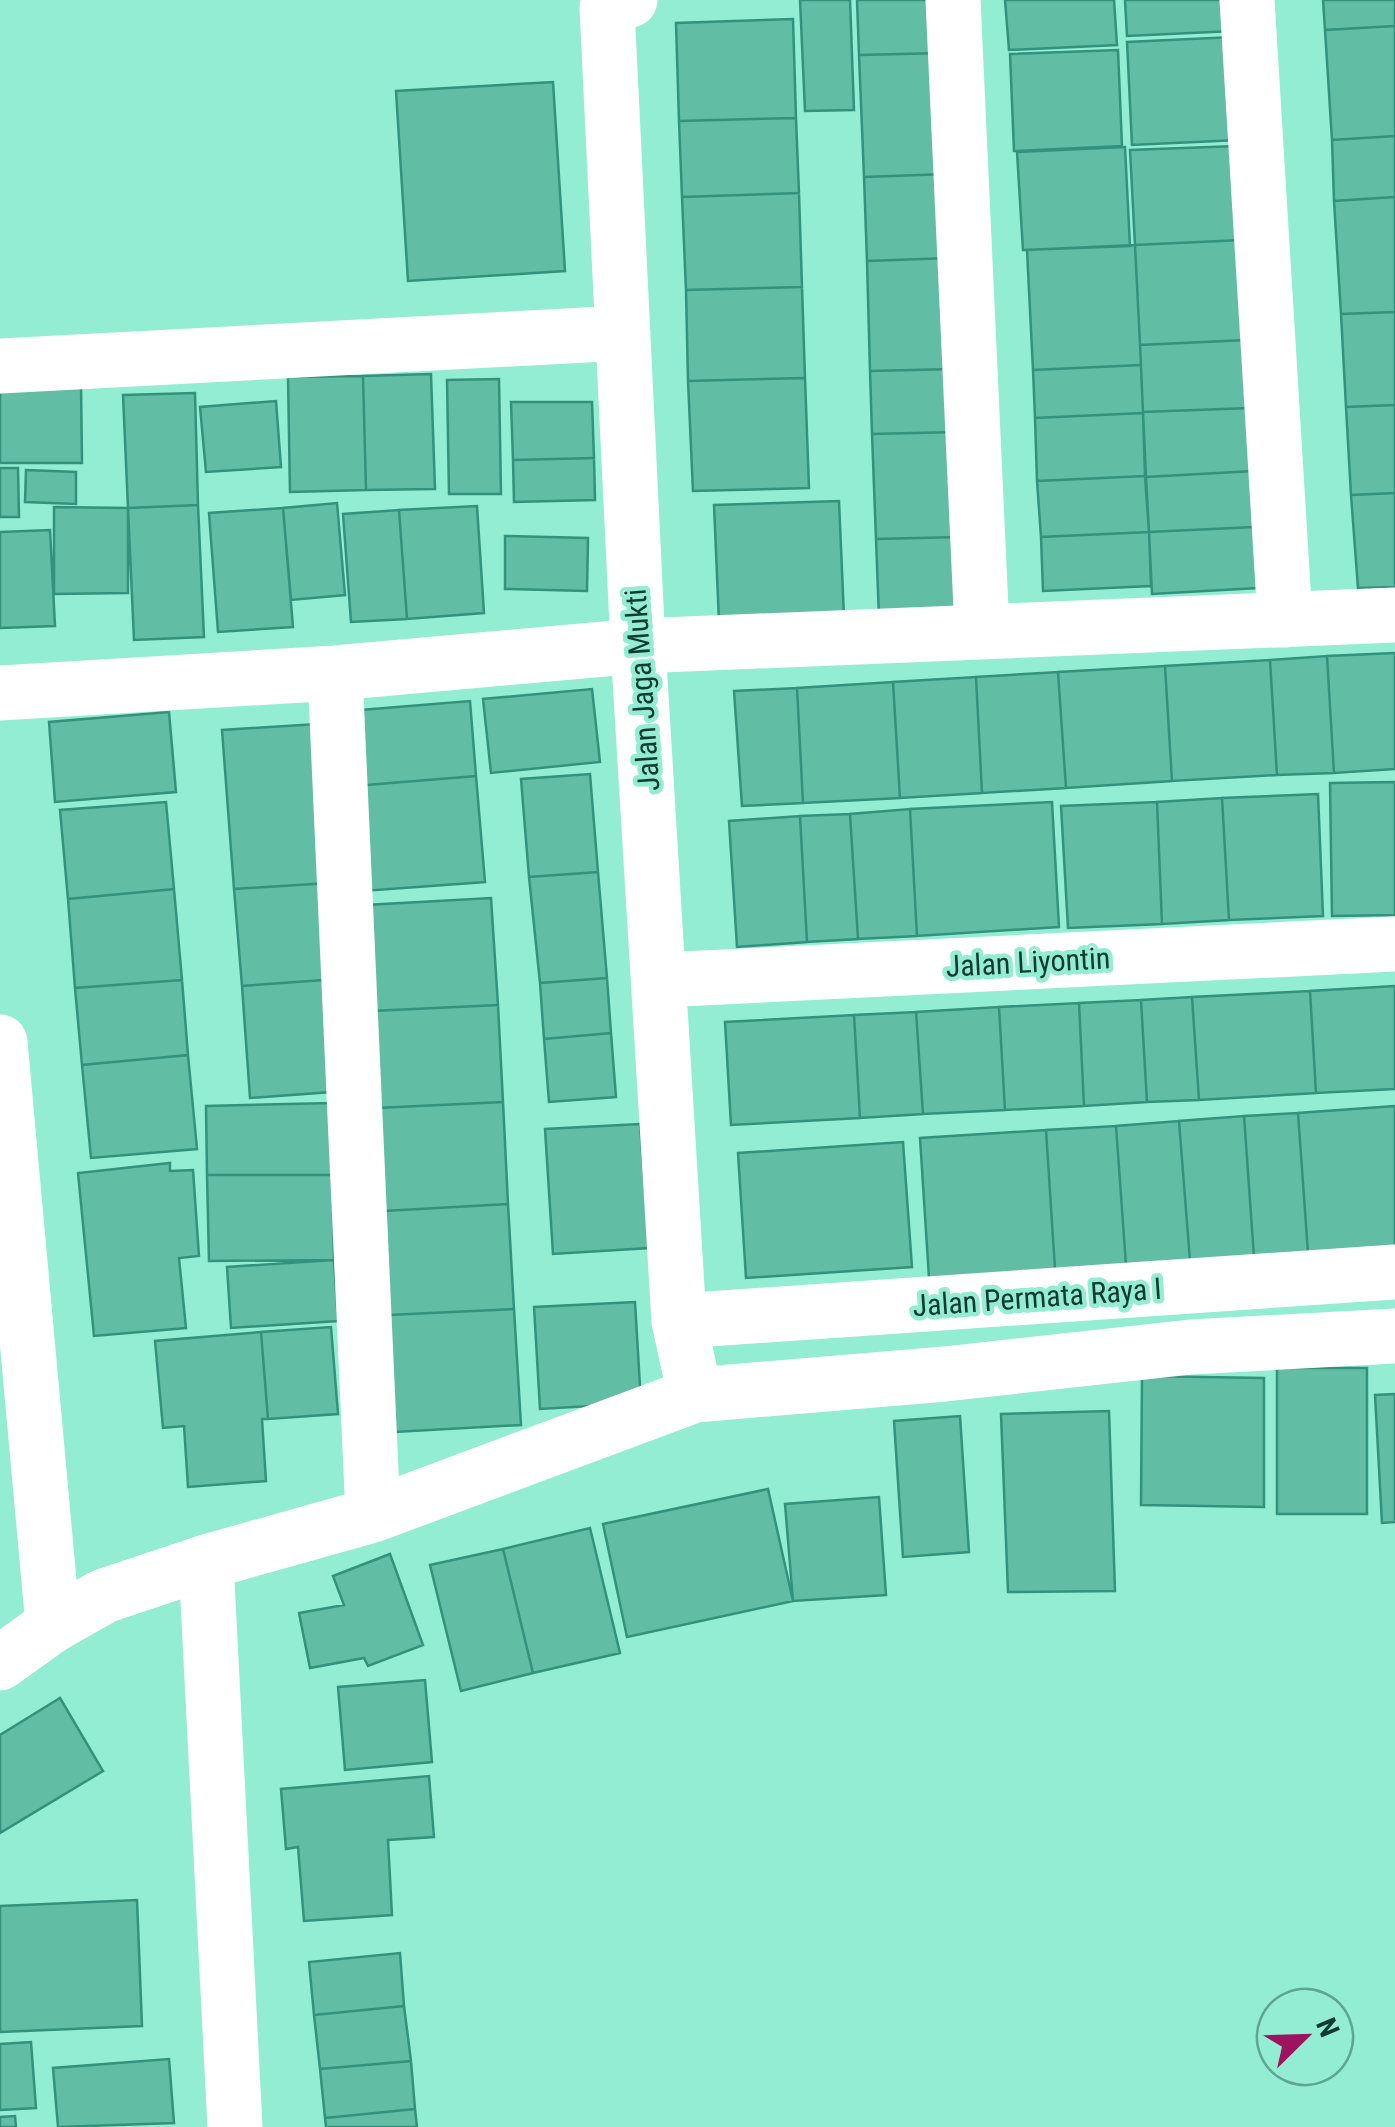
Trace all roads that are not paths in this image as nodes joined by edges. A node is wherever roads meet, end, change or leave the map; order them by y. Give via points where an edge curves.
1 (630, 0) edge
2 (953, 0) edge
3 (1247, 0) edge
4 (623, 333) junction
5 (0, 366) edge
6 (1395, 616) edge
7 (1285, 620) junction
8 (982, 631) junction
9 (638, 646) junction
10 (335, 674) junction
11 (0, 694) edge
12 (1395, 944) edge
13 (660, 980) junction
14 (0, 1042) edge
15 (1395, 1272) edge
16 (680, 1321) junction
17 (1395, 1336) edge
18 (696, 1395) junction
19 (373, 1515) junction
20 (206, 1562) junction
21 (52, 1624) junction
22 (0, 1663) edge
23 (234, 2127) edge

1 - 4 street, Jalan Jaga Mukti via 607,8
2 - 8 street
3 - 7 street
4 - 5 street
4 - 9 street, Jalan Jaga Mukti
6 - 7 street
7 - 8 street
8 - 9 street
9 - 10 street
9 - 13 street, Jalan Jaga Mukti
10 - 11 street
10 - 19 street
12 - 13 street, Jalan Liyontin
13 - 16 street, Jalan Jaga Mukti
14 - 21 street
15 - 16 street, Jalan Permata Raya I
16 - 18 street, Jalan Jaga Mukti
17 - 18 street, Jalan Permata Raya I via 1190,1347
18 - 19 street, Jalan Permata Raya I
19 - 20 street, Jalan Permata Raya I
20 - 21 street, Jalan Permata Raya I via 104,1596
20 - 23 street
21 - 22 street, Jalan Permata Raya I

